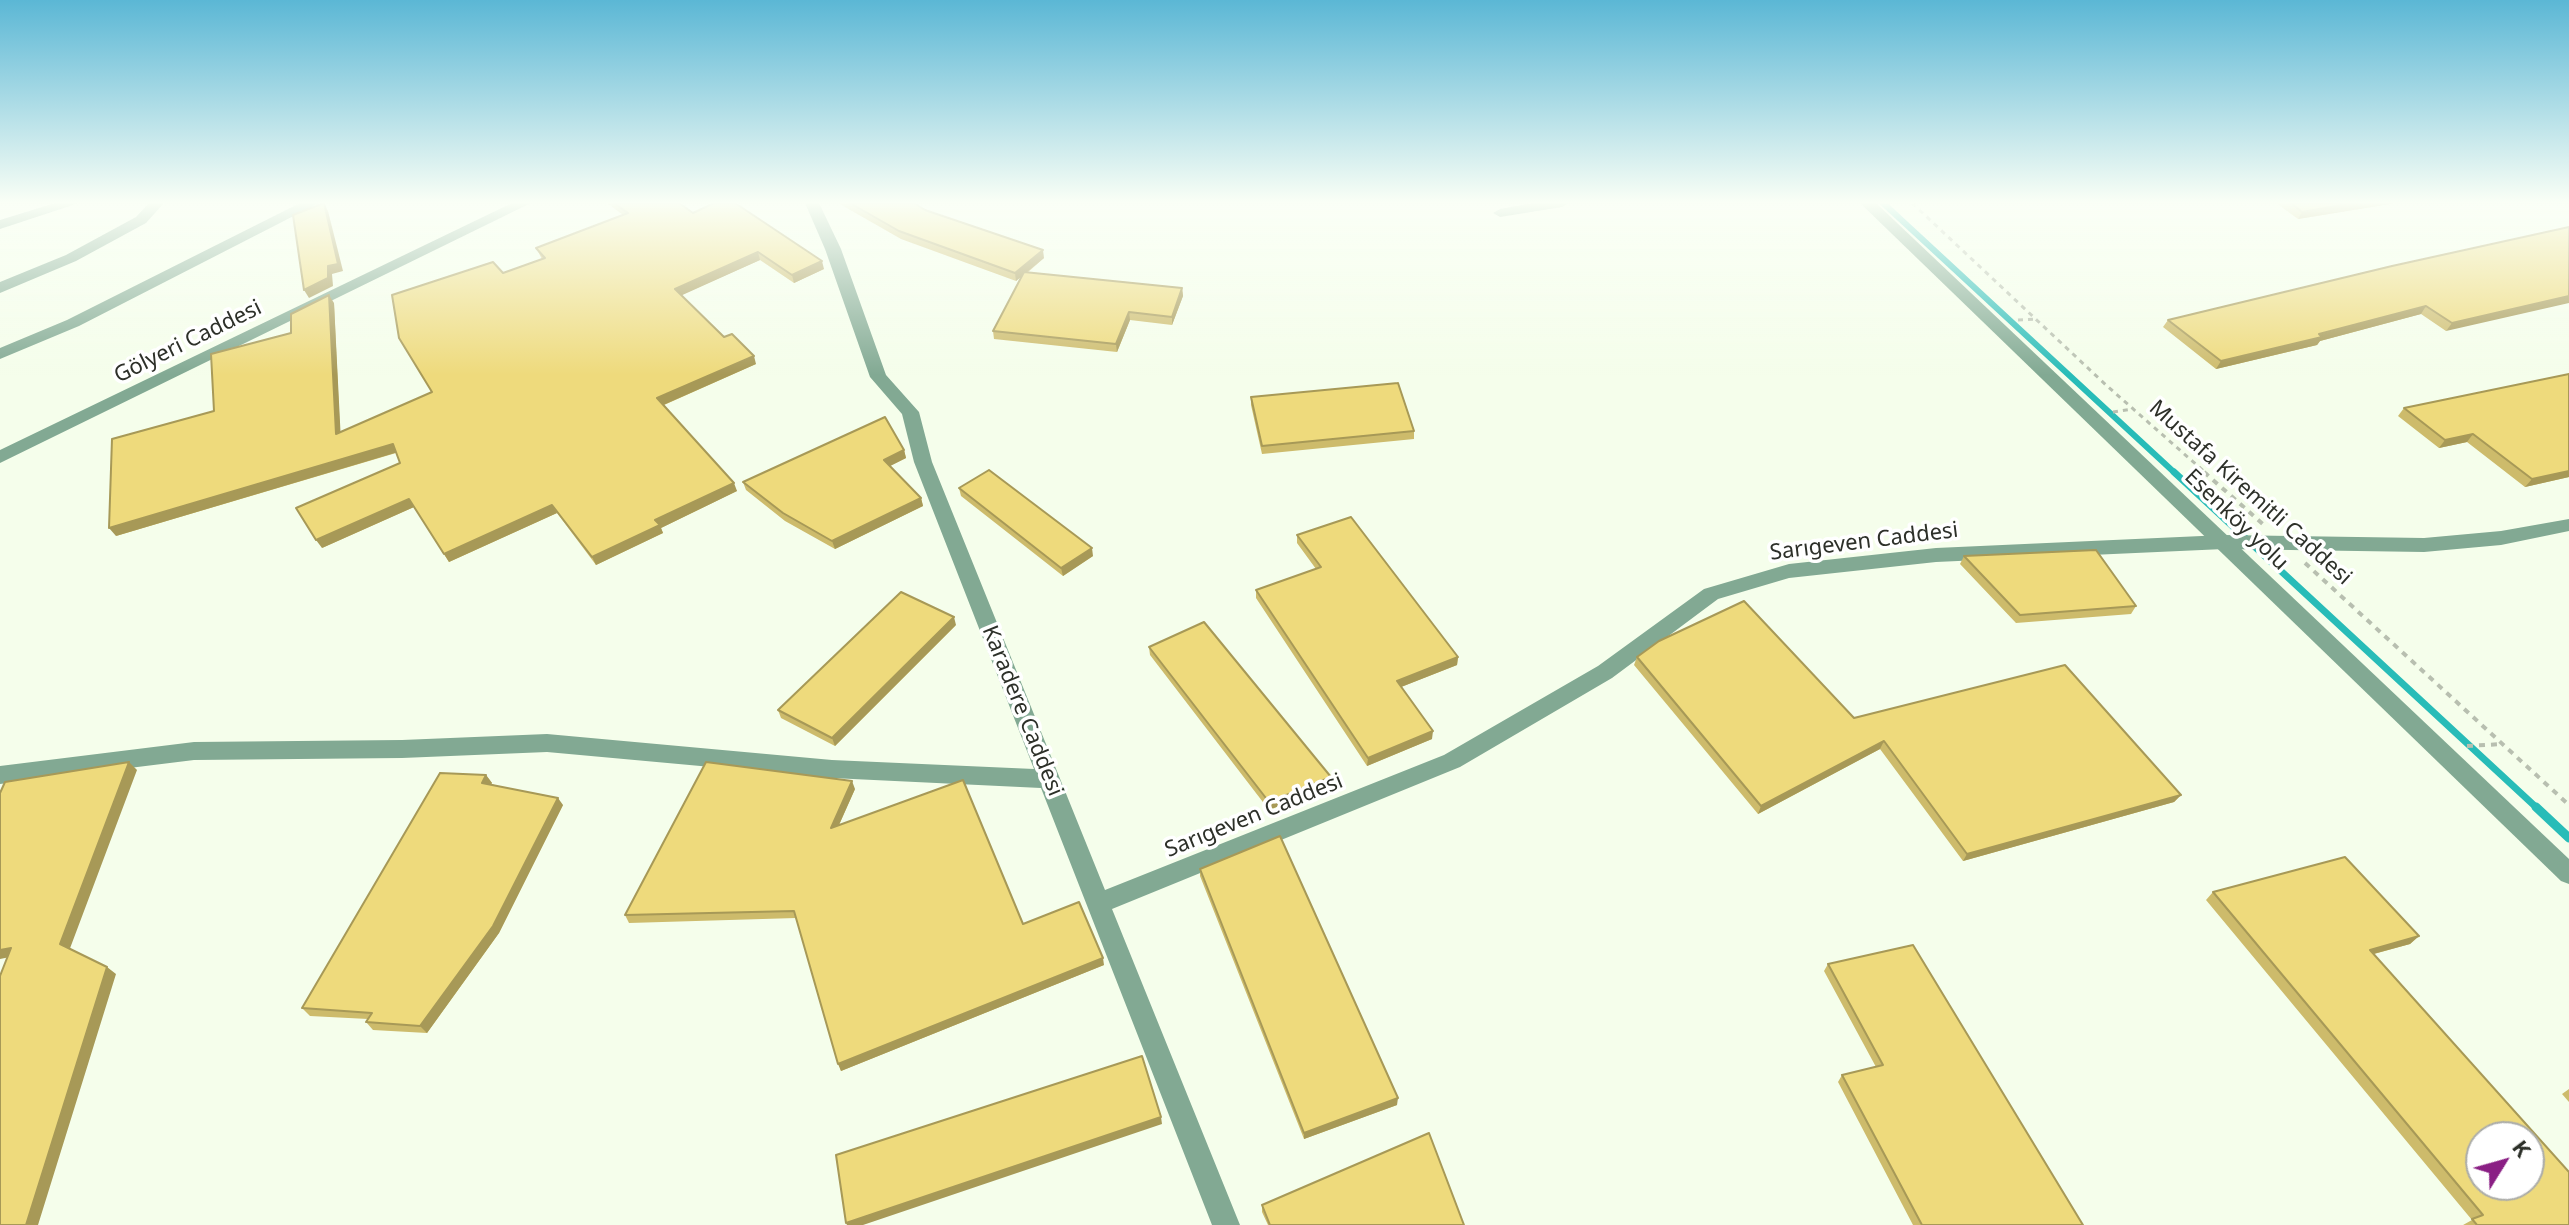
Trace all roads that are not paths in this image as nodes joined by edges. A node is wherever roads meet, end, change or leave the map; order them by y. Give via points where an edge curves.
1 (66, 260) edge
2 (198, 260) edge
3 (406, 260) edge
4 (837, 260) edge
5 (1929, 260) edge
6 (0, 288) edge
7 (0, 354) edge
8 (0, 457) edge
9 (2569, 525) edge
10 (2235, 541) junction
11 (0, 775) edge
12 (1048, 779) junction
13 (2569, 874) edge
14 (1098, 904) junction
15 (1226, 1225) edge

1 - 6 street
2 - 7 street
3 - 8 street, Gölyeri Caddesi
4 - 12 street, Karadere Caddesi via 878,377 910,412 923,462
5 - 10 street, Esenköy yolu
9 - 10 street, Sarıgeven Caddesi via 2424,545
10 - 13 street, Esenköy yolu
10 - 14 street, Sarıgeven Caddesi via 1936,555 1789,571 1711,594 1605,672 1452,761
11 - 12 street via 194,751 547,743 832,769
12 - 14 street, Karadere Caddesi
14 - 15 street, Karadere Caddesi

